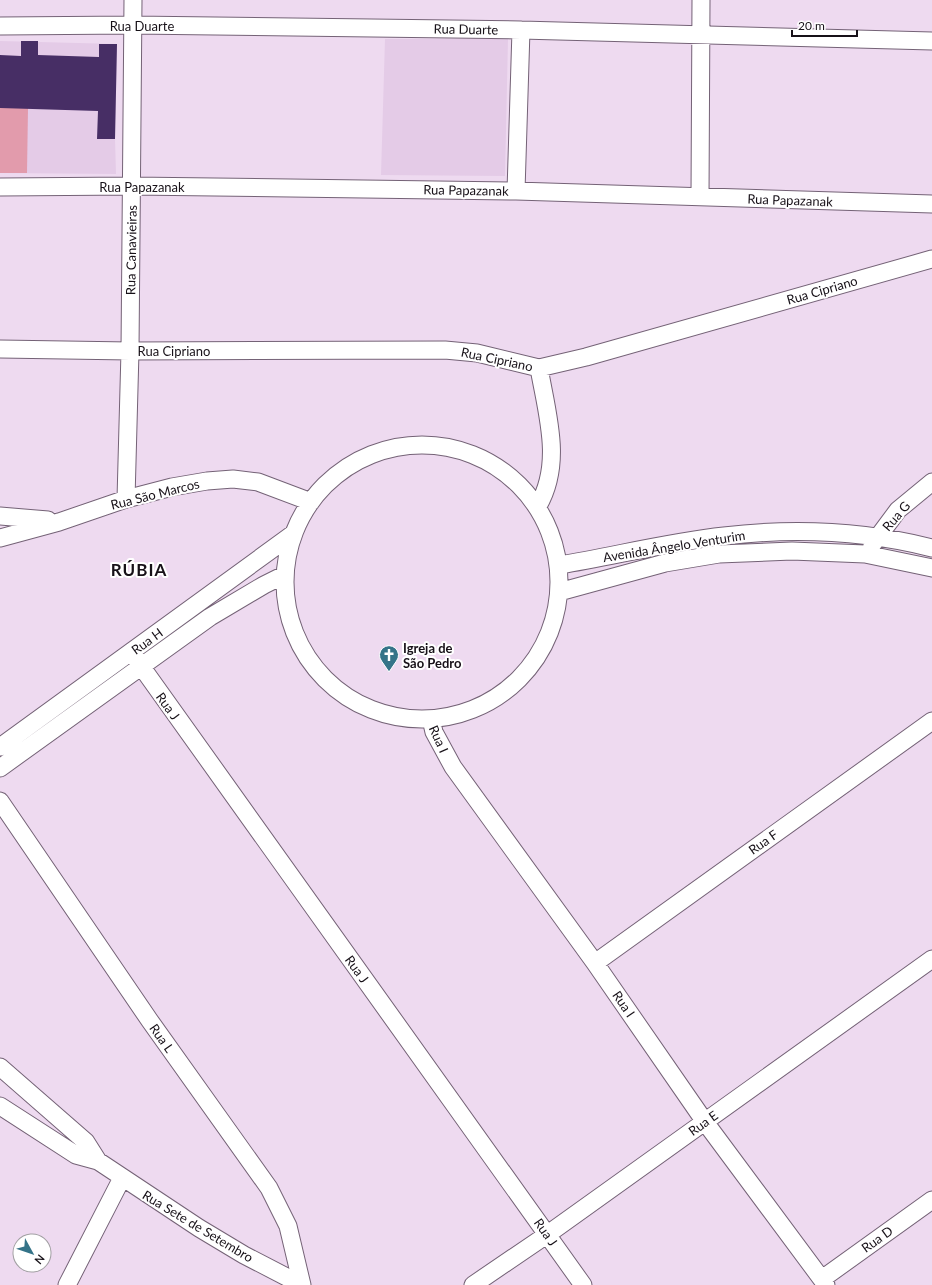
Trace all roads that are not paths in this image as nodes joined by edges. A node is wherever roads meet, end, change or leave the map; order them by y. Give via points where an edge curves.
1 (133, 0) edge
2 (701, 0) edge
3 (133, 25) junction
4 (0, 26) edge
5 (521, 30) junction
6 (701, 35) junction
7 (932, 41) edge
8 (132, 186) junction
9 (0, 187) edge
10 (516, 191) junction
11 (700, 197) junction
12 (932, 204) edge
13 (932, 259) edge
14 (0, 349) edge
15 (130, 351) junction
16 (539, 368) junction
17 (932, 482) edge
18 (126, 499) junction
19 (311, 502) junction
20 (538, 506) junction
21 (0, 516) edge
22 (59, 522) junction
23 (293, 534) junction
24 (0, 538) edge
25 (877, 538) junction
26 (932, 548) edge
27 (865, 554) junction
28 (560, 565) junction
29 (932, 568) edge
30 (284, 575) junction
31 (559, 592) junction
32 (131, 652) junction
33 (140, 667) junction
34 (431, 719) junction
35 (932, 721) edge
36 (0, 747) edge
37 (0, 768) edge
38 (0, 801) edge
39 (932, 959) edge
40 (596, 963) junction
41 (0, 1067) edge
42 (0, 1106) edge
43 (705, 1122) junction
44 (98, 1161) junction
45 (122, 1178) junction
46 (932, 1200) edge
47 (548, 1234) junction
48 (824, 1282) edge
49 (67, 1285) edge
50 (302, 1285) edge
51 (473, 1285) edge
52 (583, 1285) edge

1 - 3 street, Rua Canavieiras
2 - 6 street
3 - 4 street, Rua Duarte
3 - 5 street, Rua Duarte
3 - 8 street, Rua Canavieiras
5 - 6 street, Rua Duarte
5 - 10 street
6 - 7 street, Rua Duarte
6 - 11 street
8 - 9 street, Rua Papazanak
8 - 10 street, Rua Papazanak
8 - 15 street, Rua Canavieiras
10 - 11 street, Rua Papazanak
11 - 12 street, Rua Papazanak
13 - 16 street, Rua Cipriano
14 - 15 street, Rua Cipriano
15 - 16 street, Rua Cipriano via 445,350 476,353
15 - 18 street, Rua Canavieiras
16 - 20 street via 553,461 544,496
17 - 25 street, Rua G via 898,510
18 - 19 street, Rua São Marcos via 172,487 233,479 258,482
18 - 22 street, Rua São Marcos
19 - 20 street via 332,477 364,456 401,445 439,445 476,454 508,474
19 - 23 street
20 - 28 street via 551,534
21 - 22 street
22 - 24 street, Rua São Marcos
23 - 30 street via 287,549
23 - 32 street, Rua H
25 - 26 street, Avenida Ângelo Venturim
25 - 27 street, Rua G
25 - 28 street, Avenida Ângelo Venturim via 798,532 724,536
27 - 29 street, Avenida Ângelo Venturim
27 - 31 street, Avenida Ângelo Venturim via 792,551 719,554 665,563
28 - 31 street
30 - 33 street, Rua H via 210,617
30 - 34 street via 287,613 301,650 325,682 357,705 395,718
31 - 34 street via 551,630 532,663 506,691 472,710
32 - 33 street, Rua J
32 - 36 street, Rua H
33 - 37 street, Rua H
33 - 47 street, Rua J
34 - 40 street, Rua I via 434,732 453,767
35 - 40 street, Rua F
38 - 50 street, Rua L via 150,1021 270,1188 288,1226
39 - 43 street, Rua E
40 - 43 street, Rua I
41 - 44 street, Rua Sete de Setembro via 86,1142
42 - 44 street, Rua Sete de Setembro via 76,1155
43 - 47 street, Rua E
43 - 48 street, Rua I
44 - 45 street, Rua Sete de Setembro
45 - 49 street
45 - 50 street, Rua Sete de Setembro via 198,1228
46 - 48 street, Rua D
47 - 51 street, Rua E
47 - 52 street, Rua J

